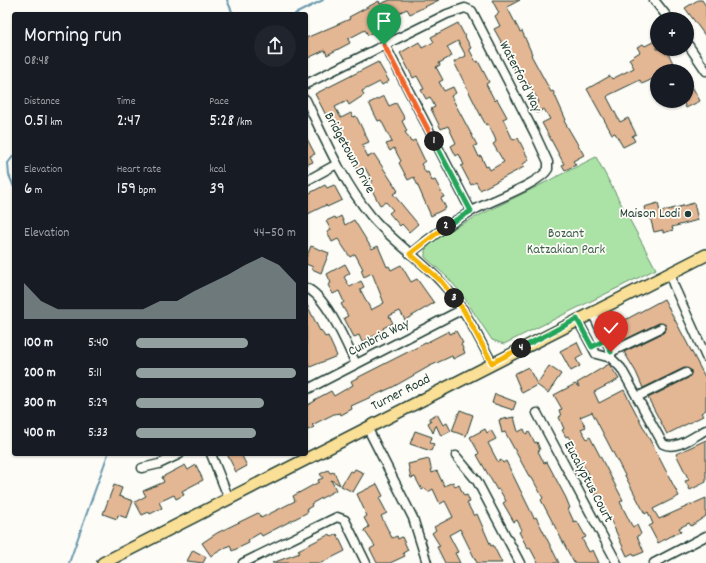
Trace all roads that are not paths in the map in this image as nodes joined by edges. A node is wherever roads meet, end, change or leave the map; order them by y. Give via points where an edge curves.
1 (654, 0) edge
2 (663, 12) edge
3 (384, 45) junction
4 (694, 54) edge
5 (706, 72) edge
6 (308, 83) edge
7 (308, 104) edge
8 (338, 164) junction
9 (308, 180) edge
10 (471, 211) junction
11 (410, 254) junction
12 (706, 255) edge
13 (671, 272) junction
14 (308, 289) edge
15 (463, 309) junction
16 (592, 312) junction
17 (577, 319) junction
18 (661, 328) dead end
19 (605, 340) junction
20 (592, 347) junction
21 (611, 355) junction
22 (706, 357) edge
23 (492, 363) junction
24 (356, 364) junction
25 (686, 373) dead end
26 (308, 389) edge
27 (637, 397) junction
28 (536, 413) dead end
29 (367, 427) junction
30 (706, 430) edge
31 (176, 456) edge
32 (212, 456) edge
33 (456, 456) dead end
34 (142, 468) dead end
35 (229, 499) junction
36 (706, 536) edge
37 (108, 562) edge
38 (243, 563) edge
39 (366, 563) edge
40 (427, 563) edge
41 (520, 563) edge
42 (617, 563) edge
43 (654, 563) edge

1 - 2 street
3 - 6 street
3 - 10 street
3 - 10 street, Waterford Way via 447,14 466,8 472,11 548,162 548,169 539,178
4 - 5 street
7 - 8 street, Bridgetown Drive
8 - 9 street
8 - 11 street, Bridgetown Drive via 372,217
10 - 11 street via 436,232
11 - 15 street, Bridgetown Drive via 440,280
12 - 13 main road, Turner Road
13 - 16 main road, Turner Road
13 - 22 street via 673,284
14 - 24 street via 326,307
15 - 23 street, Bridgetown Drive
15 - 24 street, Cumbria Way
16 - 17 main road, Turner Road
16 - 19 street
17 - 20 street
17 - 23 main road, Turner Road
18 - 21 street
19 - 20 street
19 - 21 street
20 - 21 street via 596,354
21 - 27 street
23 - 29 main road, Turner Road
24 - 26 street, Cumbria Way
25 - 27 street
27 - 30 street via 659,439 666,446 681,443
28 - 42 street, Eucalyptus Court
29 - 35 main road, Turner Road
29 - 40 street via 413,518
31 - 34 street
32 - 35 street
33 - 41 street via 477,481
35 - 37 main road, Turner Road
36 - 43 street
38 - 39 street via 337,517 345,520

